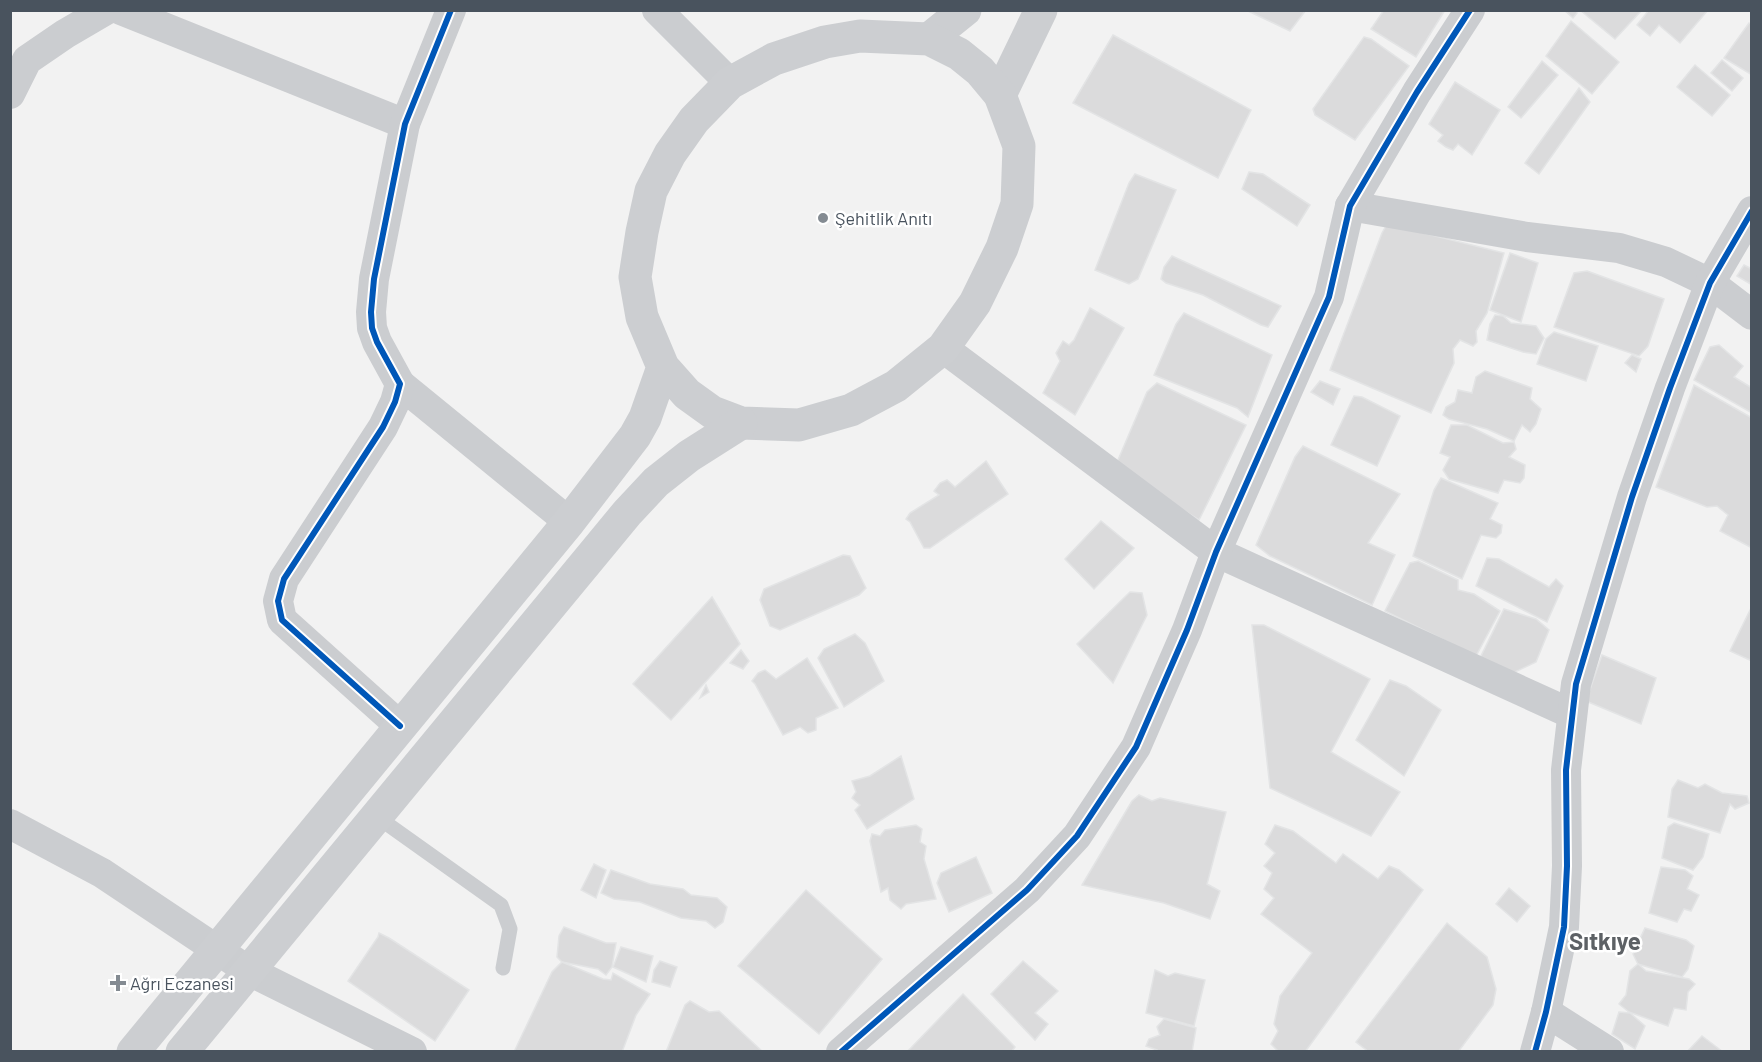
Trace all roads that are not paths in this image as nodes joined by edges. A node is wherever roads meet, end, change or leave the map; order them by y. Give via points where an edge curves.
1 (106, 10) edge
2 (121, 10) edge
3 (451, 10) edge
4 (657, 10) edge
5 (965, 10) edge
6 (1041, 10) edge
7 (1470, 10) edge
8 (930, 39) junction
9 (19, 57) edge
10 (730, 83) junction
11 (10, 94) edge
12 (1000, 95) junction
13 (405, 124) junction
14 (1350, 206) junction
15 (1752, 211) edge
16 (1710, 283) junction
17 (1752, 315) edge
18 (943, 348) junction
19 (663, 367) junction
20 (400, 384) junction
21 (741, 423) junction
22 (569, 522) junction
23 (1216, 552) junction
24 (1572, 714) junction
25 (400, 726) junction
26 (376, 816) junction
27 (10, 824) edge
28 (217, 950) junction
29 (503, 968) dead end
30 (249, 970) junction
31 (1546, 1012) junction
32 (133, 1052) edge
33 (182, 1052) edge
34 (412, 1052) edge
35 (841, 1052) edge
36 (1535, 1052) edge
37 (1609, 1052) edge

1 - 9 street
2 - 13 street
3 - 13 street
4 - 10 street
5 - 8 main road
6 - 12 main road
7 - 14 street
8 - 10 main road via 860,36 825,42 774,59
8 - 12 main road via 980,70
9 - 11 street
10 - 19 main road via 694,120 651,191 635,277 642,317
12 - 18 main road via 1019,146 1017,204 1002,248 975,303
13 - 20 street via 371,312 377,342
14 - 16 street via 1527,237 1619,248 1666,262
14 - 23 street via 1329,297
15 - 16 street
16 - 17 street
16 - 24 street via 1632,497 1576,684
18 - 21 main road via 896,386 851,410 799,425
18 - 23 street
19 - 21 main road via 687,394 712,412
19 - 22 main road via 635,436
20 - 22 street
20 - 25 street via 383,427 284,579 278,601 282,620
21 - 26 main road via 656,482 627,513
22 - 25 main road
23 - 24 street
23 - 35 street via 1136,747 1077,836 1027,890
24 - 31 street via 1566,770 1564,927
25 - 28 main road
26 - 29 lane via 501,905 510,929
26 - 30 main road
27 - 28 street via 102,873
28 - 30 street
28 - 32 main road
30 - 33 main road
30 - 34 street
31 - 36 street
31 - 37 street

